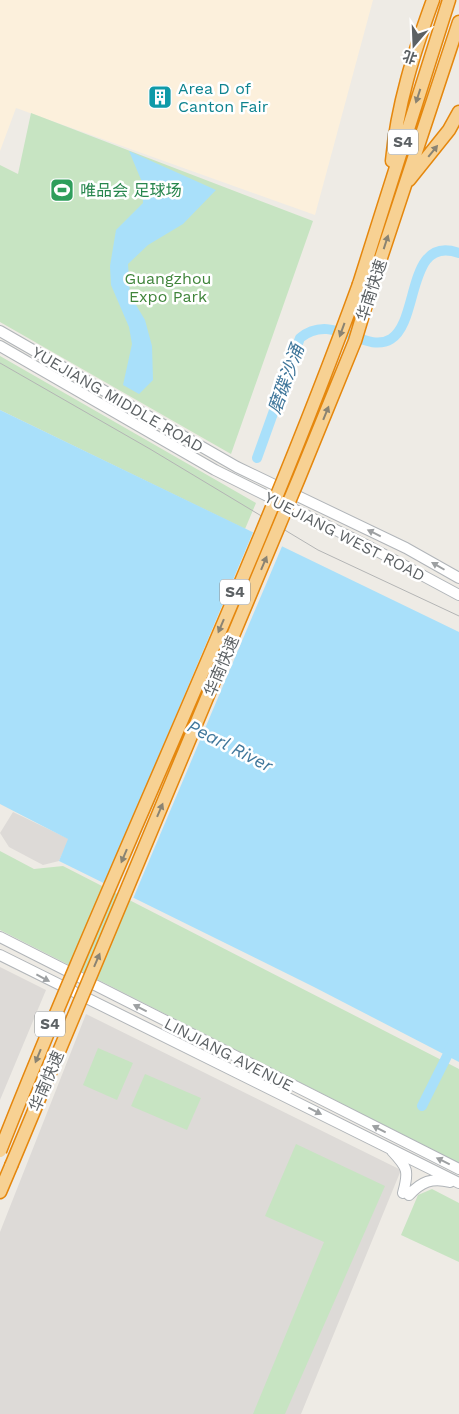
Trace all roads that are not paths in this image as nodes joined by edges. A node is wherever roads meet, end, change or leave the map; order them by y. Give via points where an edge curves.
1 (427, 0) edge
2 (433, 0) edge
3 (449, 0) edge
4 (459, 22) edge
5 (424, 24) junction
6 (459, 112) edge
7 (390, 183) junction
8 (403, 188) junction
9 (0, 331) edge
10 (0, 346) edge
11 (237, 467) joint
12 (231, 478) joint
13 (459, 578) edge
14 (459, 595) edge
15 (0, 937) edge
16 (0, 956) edge
17 (388, 1147) junction
18 (0, 1151) edge
19 (459, 1169) edge
20 (459, 1184) edge
21 (0, 1192) edge

1 - 5 highway
2 - 5 highway
3 -> 7 highway, S4
4 - 8 highway, S4
5 - 7 highway via 395,128
8 -> 6 highway via 449,130
7 -> 18 highway, 华南快速 / S4, bridge via 358,284 287,472 56,1009
21 -> 8 highway, 华南快速 / S4, bridge via 355,341
9 - 11 main road, YUEJIANG MIDDLE ROAD
10 - 12 main road, YUEJIANG MIDDLE ROAD
13 -> 11 main road, YUEJIANG WEST ROAD via 399,544
12 - 14 main road, YUEJIANG WEST ROAD
19 -> 15 main road, LINJIANG AVENUE
16 -> 17 main road, LINJIANG AVENUE
17 - 20 main road, LINJIANG AVENUE
17 - 20 main road via 407,1169 406,1194 428,1180

